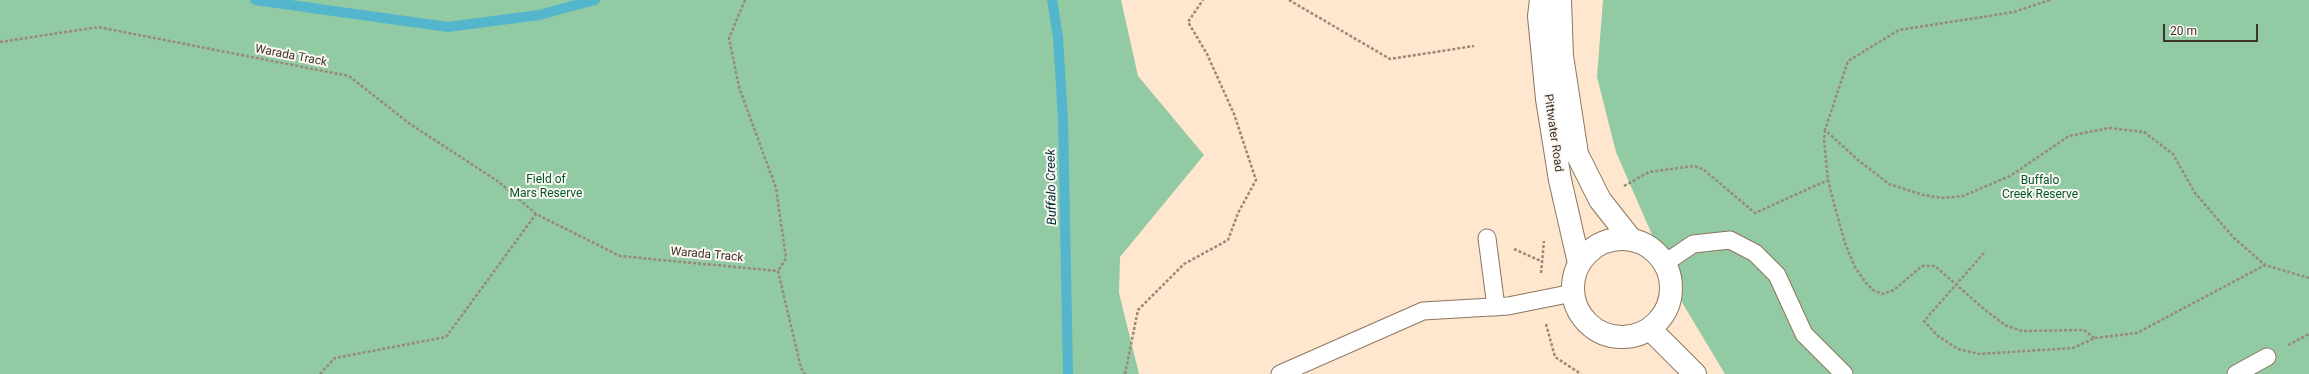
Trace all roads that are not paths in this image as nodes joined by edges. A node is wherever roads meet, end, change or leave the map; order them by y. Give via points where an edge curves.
1 (1541, 0) edge
2 (1560, 0) edge
3 (1487, 238) dead end
4 (1630, 238) junction
5 (1579, 263) junction
6 (1665, 263) junction
7 (1573, 293) junction
8 (1496, 307) junction
9 (1650, 329) junction
10 (2266, 357) dead end
11 (1280, 374) edge
12 (1695, 374) edge
13 (1844, 374) edge
14 (2236, 374) edge

1 - 5 main road, Pittwater Road via 1539,16 1547,99 1560,180
2 - 4 main road, Pittwater Road via 1562,56 1577,154 1600,200
3 - 8 lane
4 - 5 main road via 1600,243
4 - 6 main road via 1656,251
5 - 7 main road via 1573,277
6 - 9 main road via 1671,276 1670,299 1661,319
6 - 13 lane via 1693,244 1730,240 1755,253 1776,275 1804,334
7 - 8 lane
7 - 9 main road via 1576,307 1584,320 1608,336 1622,338
8 - 11 lane via 1423,312
9 - 12 main road
10 - 14 lane

